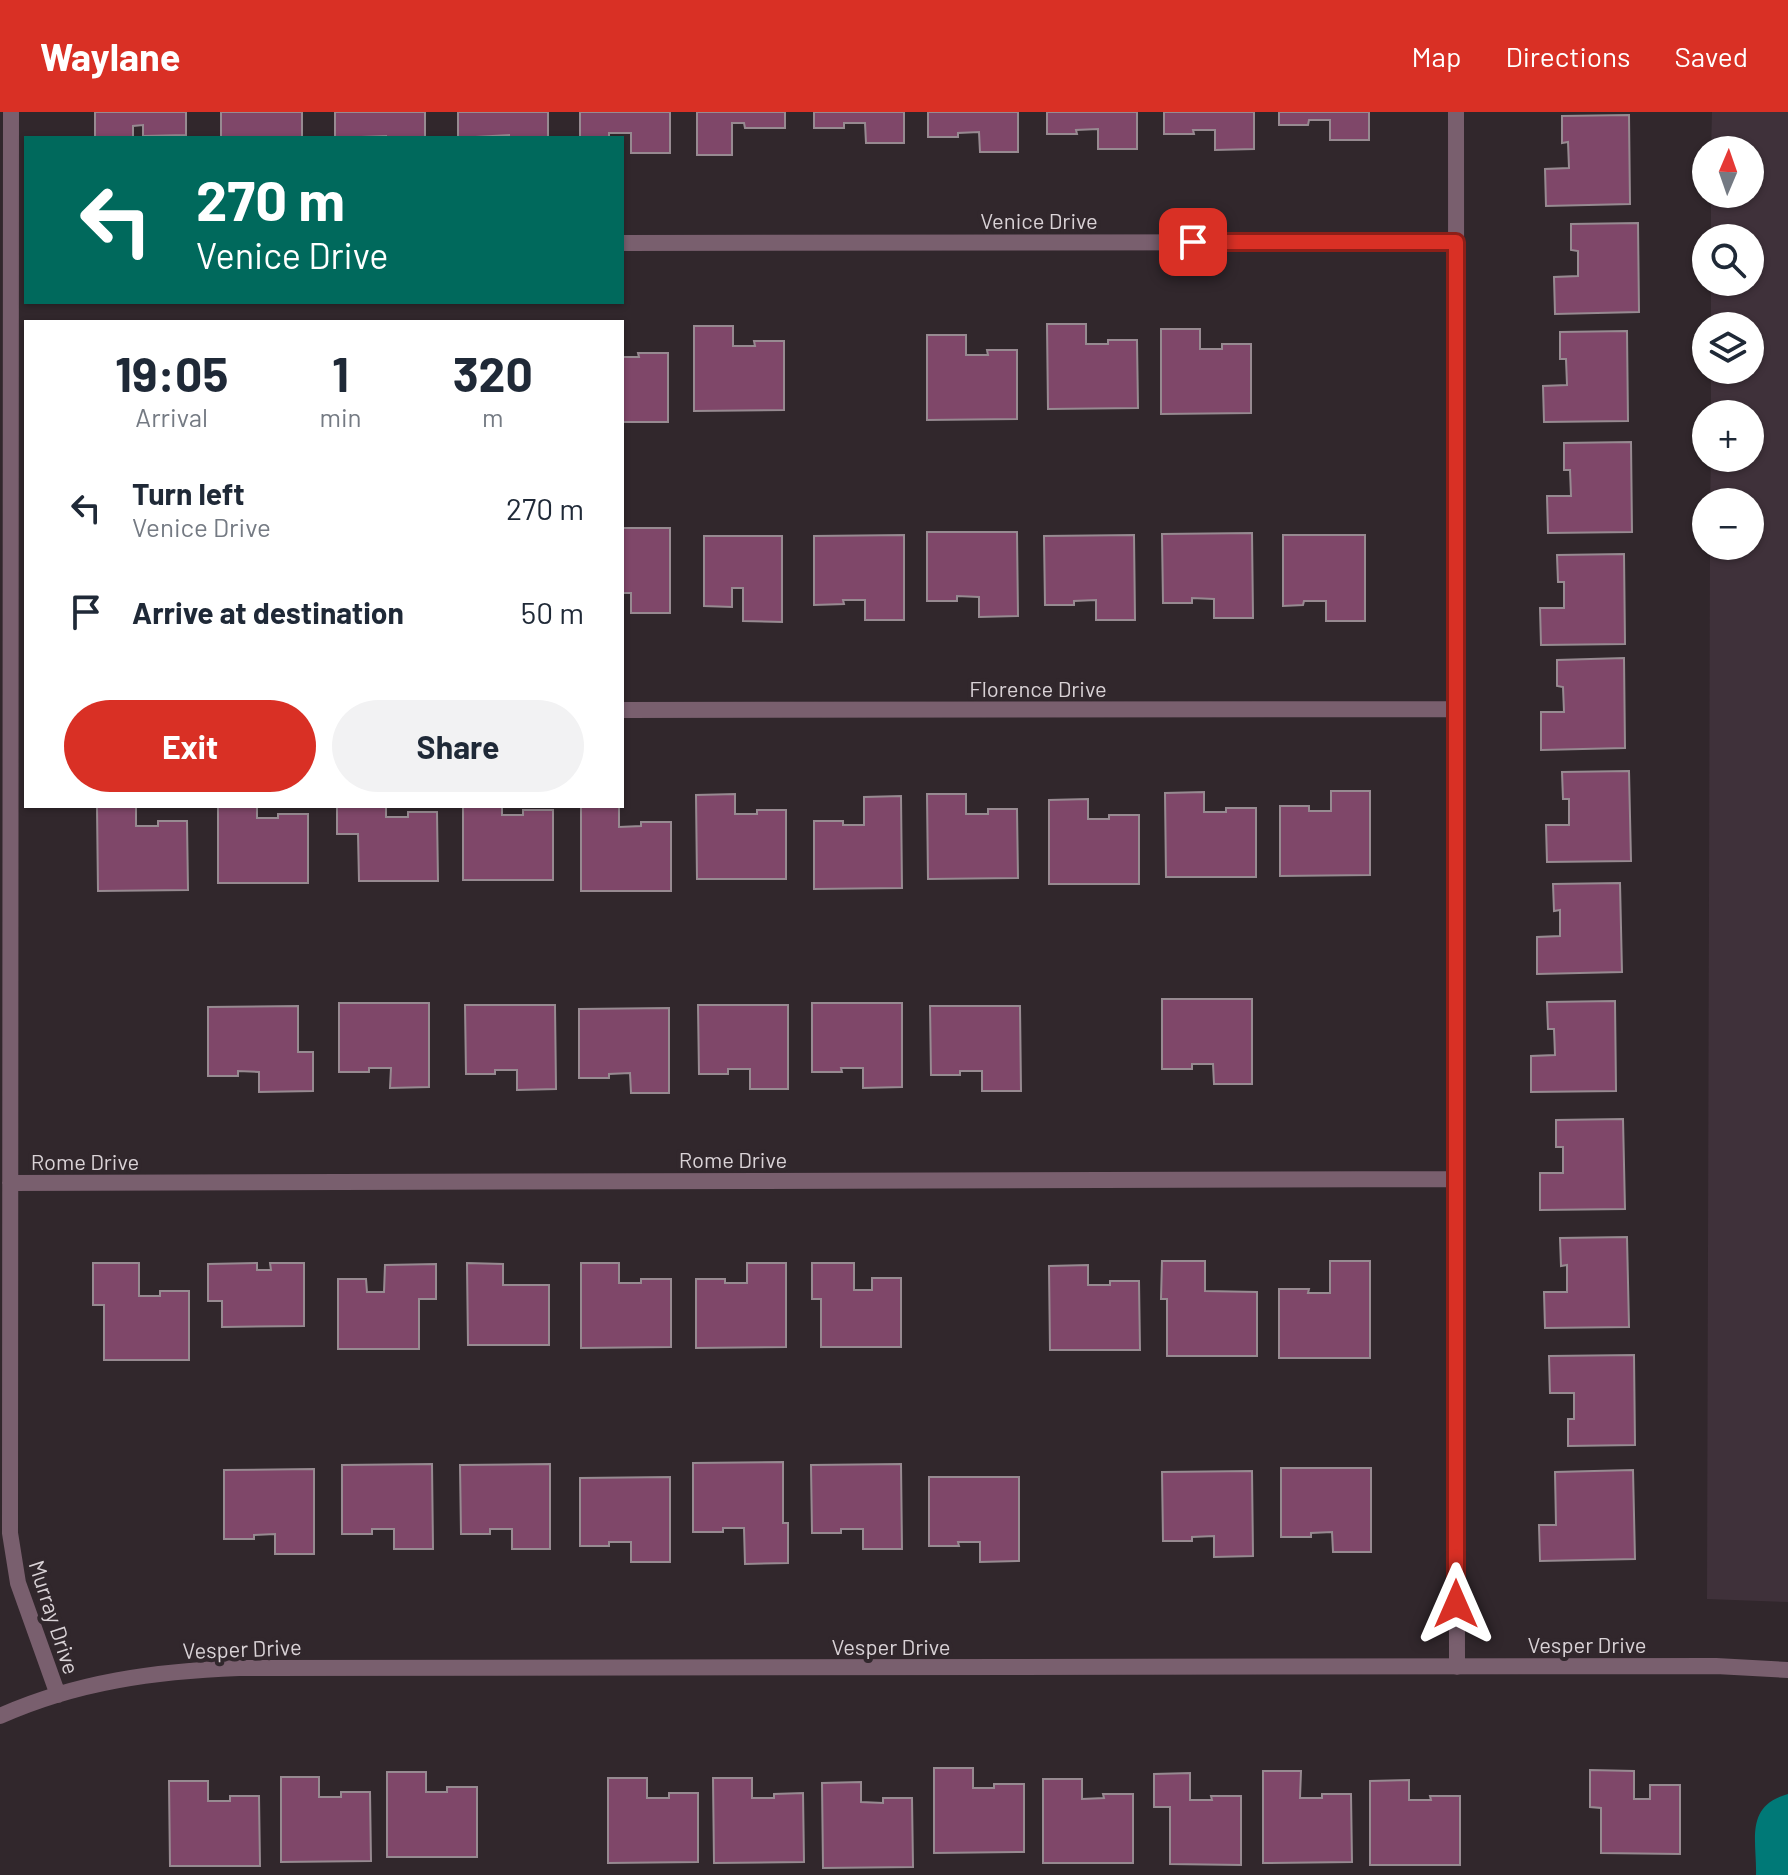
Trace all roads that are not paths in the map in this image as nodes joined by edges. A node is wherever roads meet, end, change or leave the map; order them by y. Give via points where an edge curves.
1 (11, 112) edge
2 (1456, 112) edge
3 (1456, 242) junction
4 (19, 243) edge
5 (624, 243) edge
6 (1454, 709) junction
7 (624, 710) edge
8 (19, 711) edge
9 (1455, 1179) junction
10 (10, 1183) junction
11 (1457, 1667) junction
12 (1788, 1670) edge
13 (58, 1695) junction
14 (0, 1716) edge

1 - 4 street, Murray Drive
2 - 3 street
3 - 5 street, Venice Drive
3 - 6 street
4 - 8 street, Murray Drive
6 - 7 street, Florence Drive
6 - 9 street
8 - 10 street, Murray Drive
9 - 10 street, Rome Drive
9 - 11 street
10 - 13 street, Murray Drive via 10,1533 18,1583
11 - 12 street, Vesper Drive
11 - 13 street, Vesper Drive via 239,1668 136,1676
13 - 14 street, Vesper Drive

